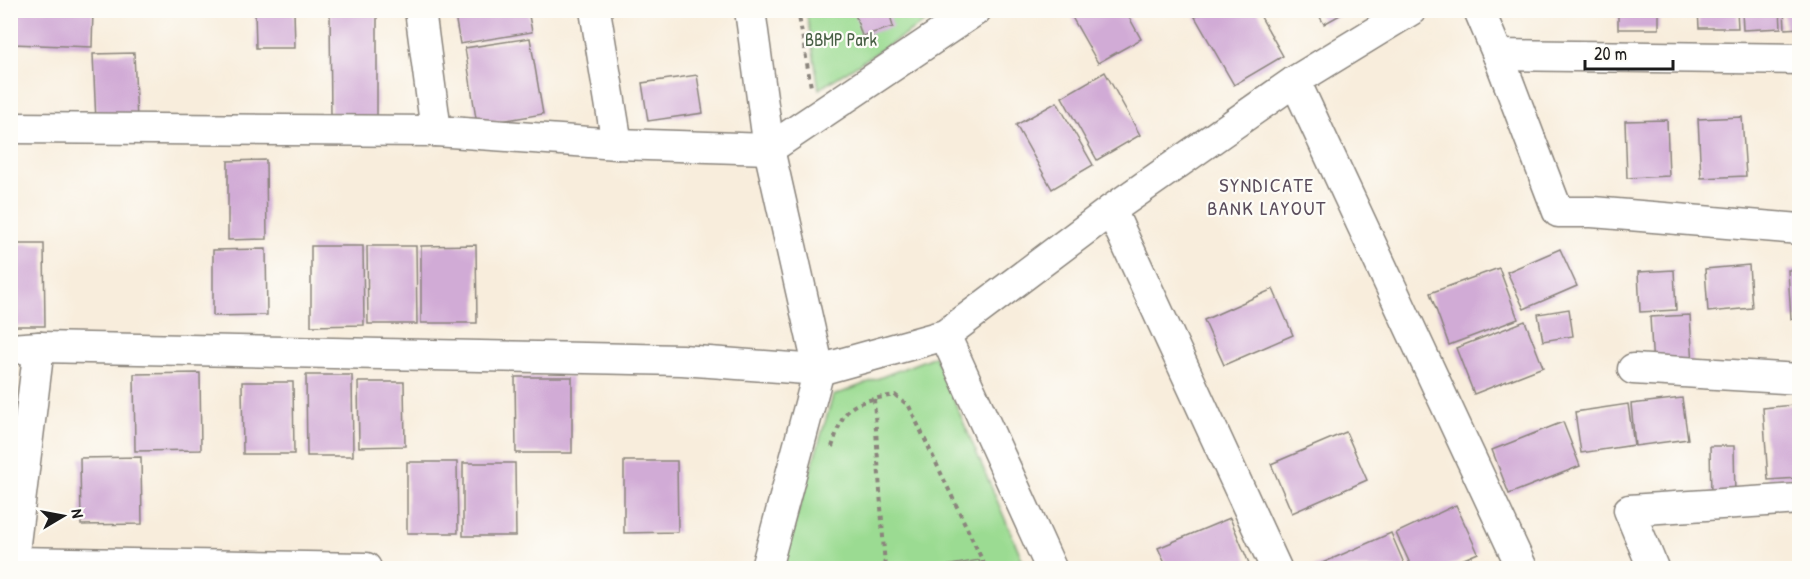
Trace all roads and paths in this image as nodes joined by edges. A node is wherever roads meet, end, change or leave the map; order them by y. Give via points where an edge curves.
1 (420, 10) edge
2 (595, 10) edge
3 (750, 10) edge
4 (798, 10) edge
5 (976, 10) edge
6 (1411, 10) edge
7 (1479, 10) edge
8 (1498, 55) junction
9 (1800, 58) edge
10 (1295, 81) junction
11 (817, 117) junction
12 (10, 128) edge
13 (436, 131) junction
14 (617, 144) junction
15 (769, 149) junction
16 (1111, 210) junction
17 (1800, 229) edge
18 (945, 335) junction
19 (25, 348) edge
20 (1633, 369) dead end
21 (819, 370) junction
22 (1800, 379) edge
23 (874, 398) junction
24 (832, 447) dead end
25 (1800, 499) edge
26 (13, 565) edge
27 (366, 568) edge
28 (766, 568) edge
29 (885, 568) edge
30 (986, 568) edge
31 (1051, 568) edge
32 (1276, 568) edge
33 (1522, 568) edge
34 (1653, 568) edge

1 - 13 street
2 - 14 street
3 - 15 street
4 - 11 path
5 - 11 street
6 - 10 street
7 - 8 street
8 - 9 street
8 - 17 street via 1558,212
10 - 16 street
10 - 33 street
11 - 15 street
12 - 13 street
13 - 14 street
14 - 15 street
15 - 21 street
16 - 18 street
16 - 32 street
18 - 21 street
18 - 31 street
19 - 21 street via 682,360
19 - 26 street
20 - 22 street
21 - 28 street
23 - 24 path via 851,408
23 - 29 path
23 - 30 path via 895,396 909,406
25 - 34 street via 1629,510
26 - 27 street

